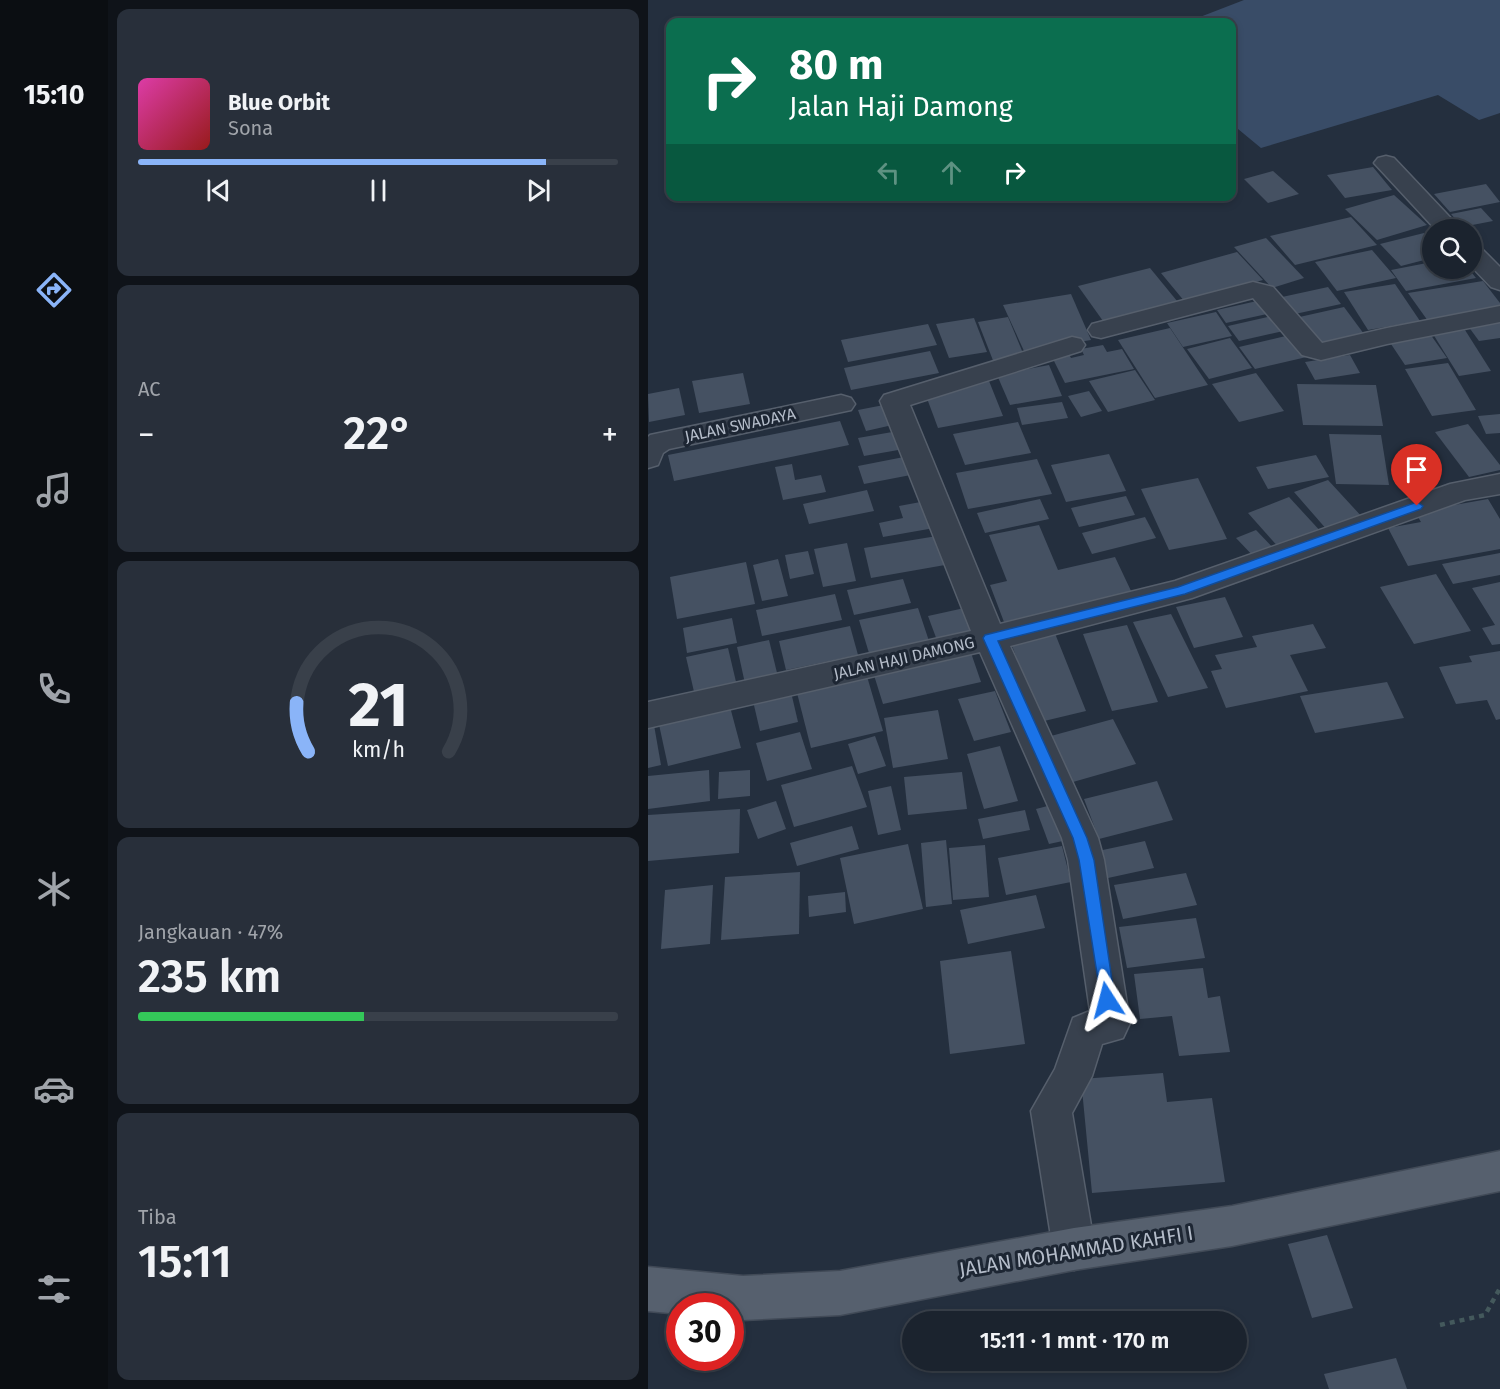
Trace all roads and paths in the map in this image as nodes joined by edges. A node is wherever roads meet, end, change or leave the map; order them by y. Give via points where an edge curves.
1 (1386, 163) dead end
2 (1439, 219) edge
3 (1482, 263) edge
4 (1500, 282) edge
5 (1500, 314) edge
6 (1101, 330) dead end
7 (1072, 345) dead end
8 (841, 404) dead end
9 (648, 458) edge
10 (1500, 484) edge
11 (990, 638) junction
12 (648, 715) edge
13 (1500, 1171) edge
14 (1074, 1250) junction
15 (1500, 1288) edge
16 (648, 1289) edge
17 (1440, 1325) dead end

1 - 2 street
3 - 4 street
5 - 6 street via 1321,352 1312,349 1264,293 1254,290
7 - 11 street via 894,400
8 - 9 street, JALAN SWADAYA via 660,442 650,449
10 - 11 street, JALAN HAJI DAMONG via 1460,491 1181,591
11 - 12 street, JALAN HAJI DAMONG
11 - 14 street via 1080,838 1111,1023 1087,1030 1072,1076 1051,1111
13 - 14 main road, JALAN MOHAMMAD KAHFI I via 1233,1226
14 - 16 main road, JALAN MOHAMMAD KAHFI I via 840,1293 743,1298
15 - 17 path via 1485,1315

